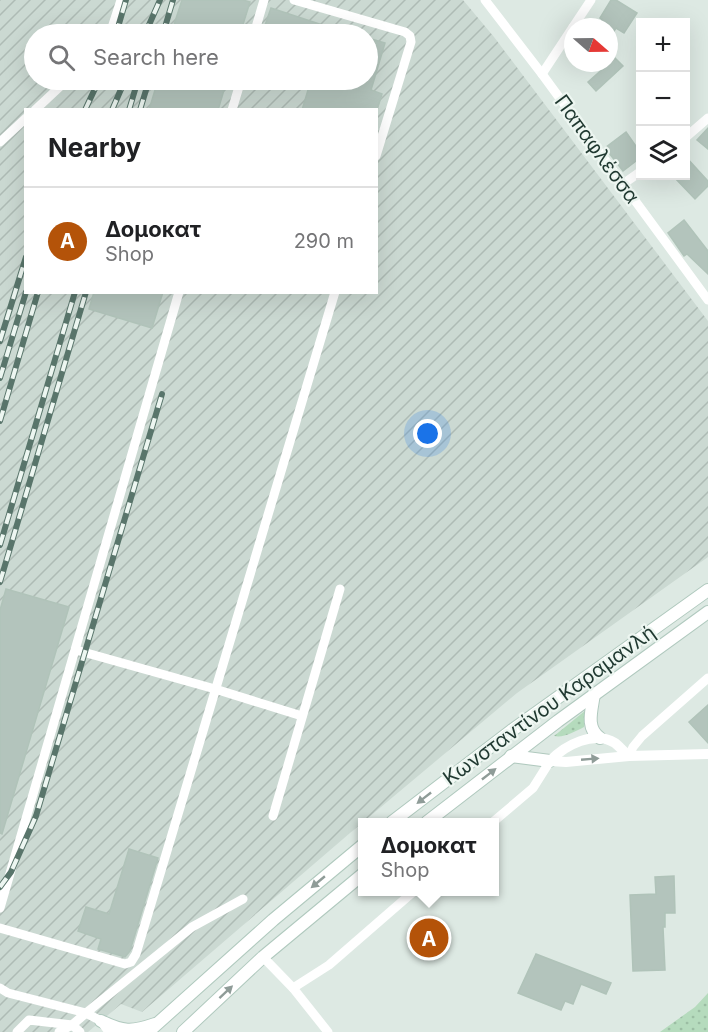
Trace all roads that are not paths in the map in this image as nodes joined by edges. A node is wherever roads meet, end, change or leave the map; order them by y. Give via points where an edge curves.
1 (121, 0) edge
2 (264, 0) edge
3 (294, 0) edge
4 (485, 0) edge
5 (591, 0) edge
6 (579, 18) edge
7 (113, 24) edge
8 (257, 24) edge
9 (377, 24) edge
10 (378, 24) edge
11 (564, 41) edge
12 (542, 74) junction
13 (56, 90) edge
14 (238, 90) edge
15 (37, 108) edge
16 (233, 108) edge
17 (708, 118) edge
18 (24, 120) edge
19 (690, 134) edge
20 (0, 142) edge
21 (378, 149) edge
22 (636, 175) edge
23 (623, 184) junction
24 (178, 294) edge
25 (334, 294) edge
26 (708, 300) edge
27 (339, 588) dead end
28 (708, 590) edge
29 (708, 612) edge
30 (76, 650) junction
31 (708, 678) edge
32 (215, 690) junction
33 (594, 694) junction
34 (302, 717) junction
35 (600, 738) junction
36 (708, 754) edge
37 (511, 756) junction
38 (629, 756) junction
39 (550, 761) junction
40 (273, 816) dead end
41 (397, 818) edge
42 (432, 818) edge
43 (498, 818) edge
44 (358, 849) edge
45 (358, 877) edge
46 (407, 896) edge
47 (243, 899) dead end
48 (0, 908) edge
49 (0, 928) edge
50 (263, 957) junction
51 (0, 988) edge
52 (293, 988) junction
53 (86, 1013) junction
54 (101, 1021) junction
55 (159, 1022) junction
56 (76, 1029) edge
57 (17, 1032) edge
58 (59, 1032) edge
59 (109, 1032) edge
60 (148, 1032) edge
61 (183, 1032) edge
62 (328, 1032) edge

1 - 7 street
2 - 8 street
3 - 9 street
4 - 12 street, Παπαφλέσσα
5 - 6 street
10 - 21 street via 405,32 411,42
11 - 12 street
12 - 23 street, Παπαφλέσσα
13 - 15 street
14 - 16 street
17 - 19 street
18 - 20 street
22 - 23 street
23 - 26 street, Παπαφλέσσα
24 - 30 street
25 - 32 street
27 - 34 street
28 -> 41 main road, Κωνσταντίνου Καραμανλή
29 - 33 main road, Κωνσταντίνου Καραμανλή
30 - 32 street
30 - 48 street
31 - 38 street via 642,736
32 - 34 street
32 - 49 street via 131,962 125,964
33 - 35 main road via 590,723 593,733
33 - 37 main road, Κωνσταντίνου Καραμανλή
34 - 40 street
35 - 38 street via 615,743
35 - 39 street via 570,746
36 - 38 street
37 - 39 main road
42 -> 37 main road, Κωνσταντίνου Καραμανλή
39 -> 38 street
39 - 43 street via 533,788
44 -> 55 main road
45 - 50 main road
46 - 52 street via 329,965
47 - 53 street via 192,927
50 - 52 street
61 -> 50 main road
51 - 53 street
52 - 62 street
53 - 54 street
53 - 56 street
54 - 55 main road via 127,1031
54 - 59 street
55 - 60 main road
56 - 57 street via 29,1020
56 - 58 street

